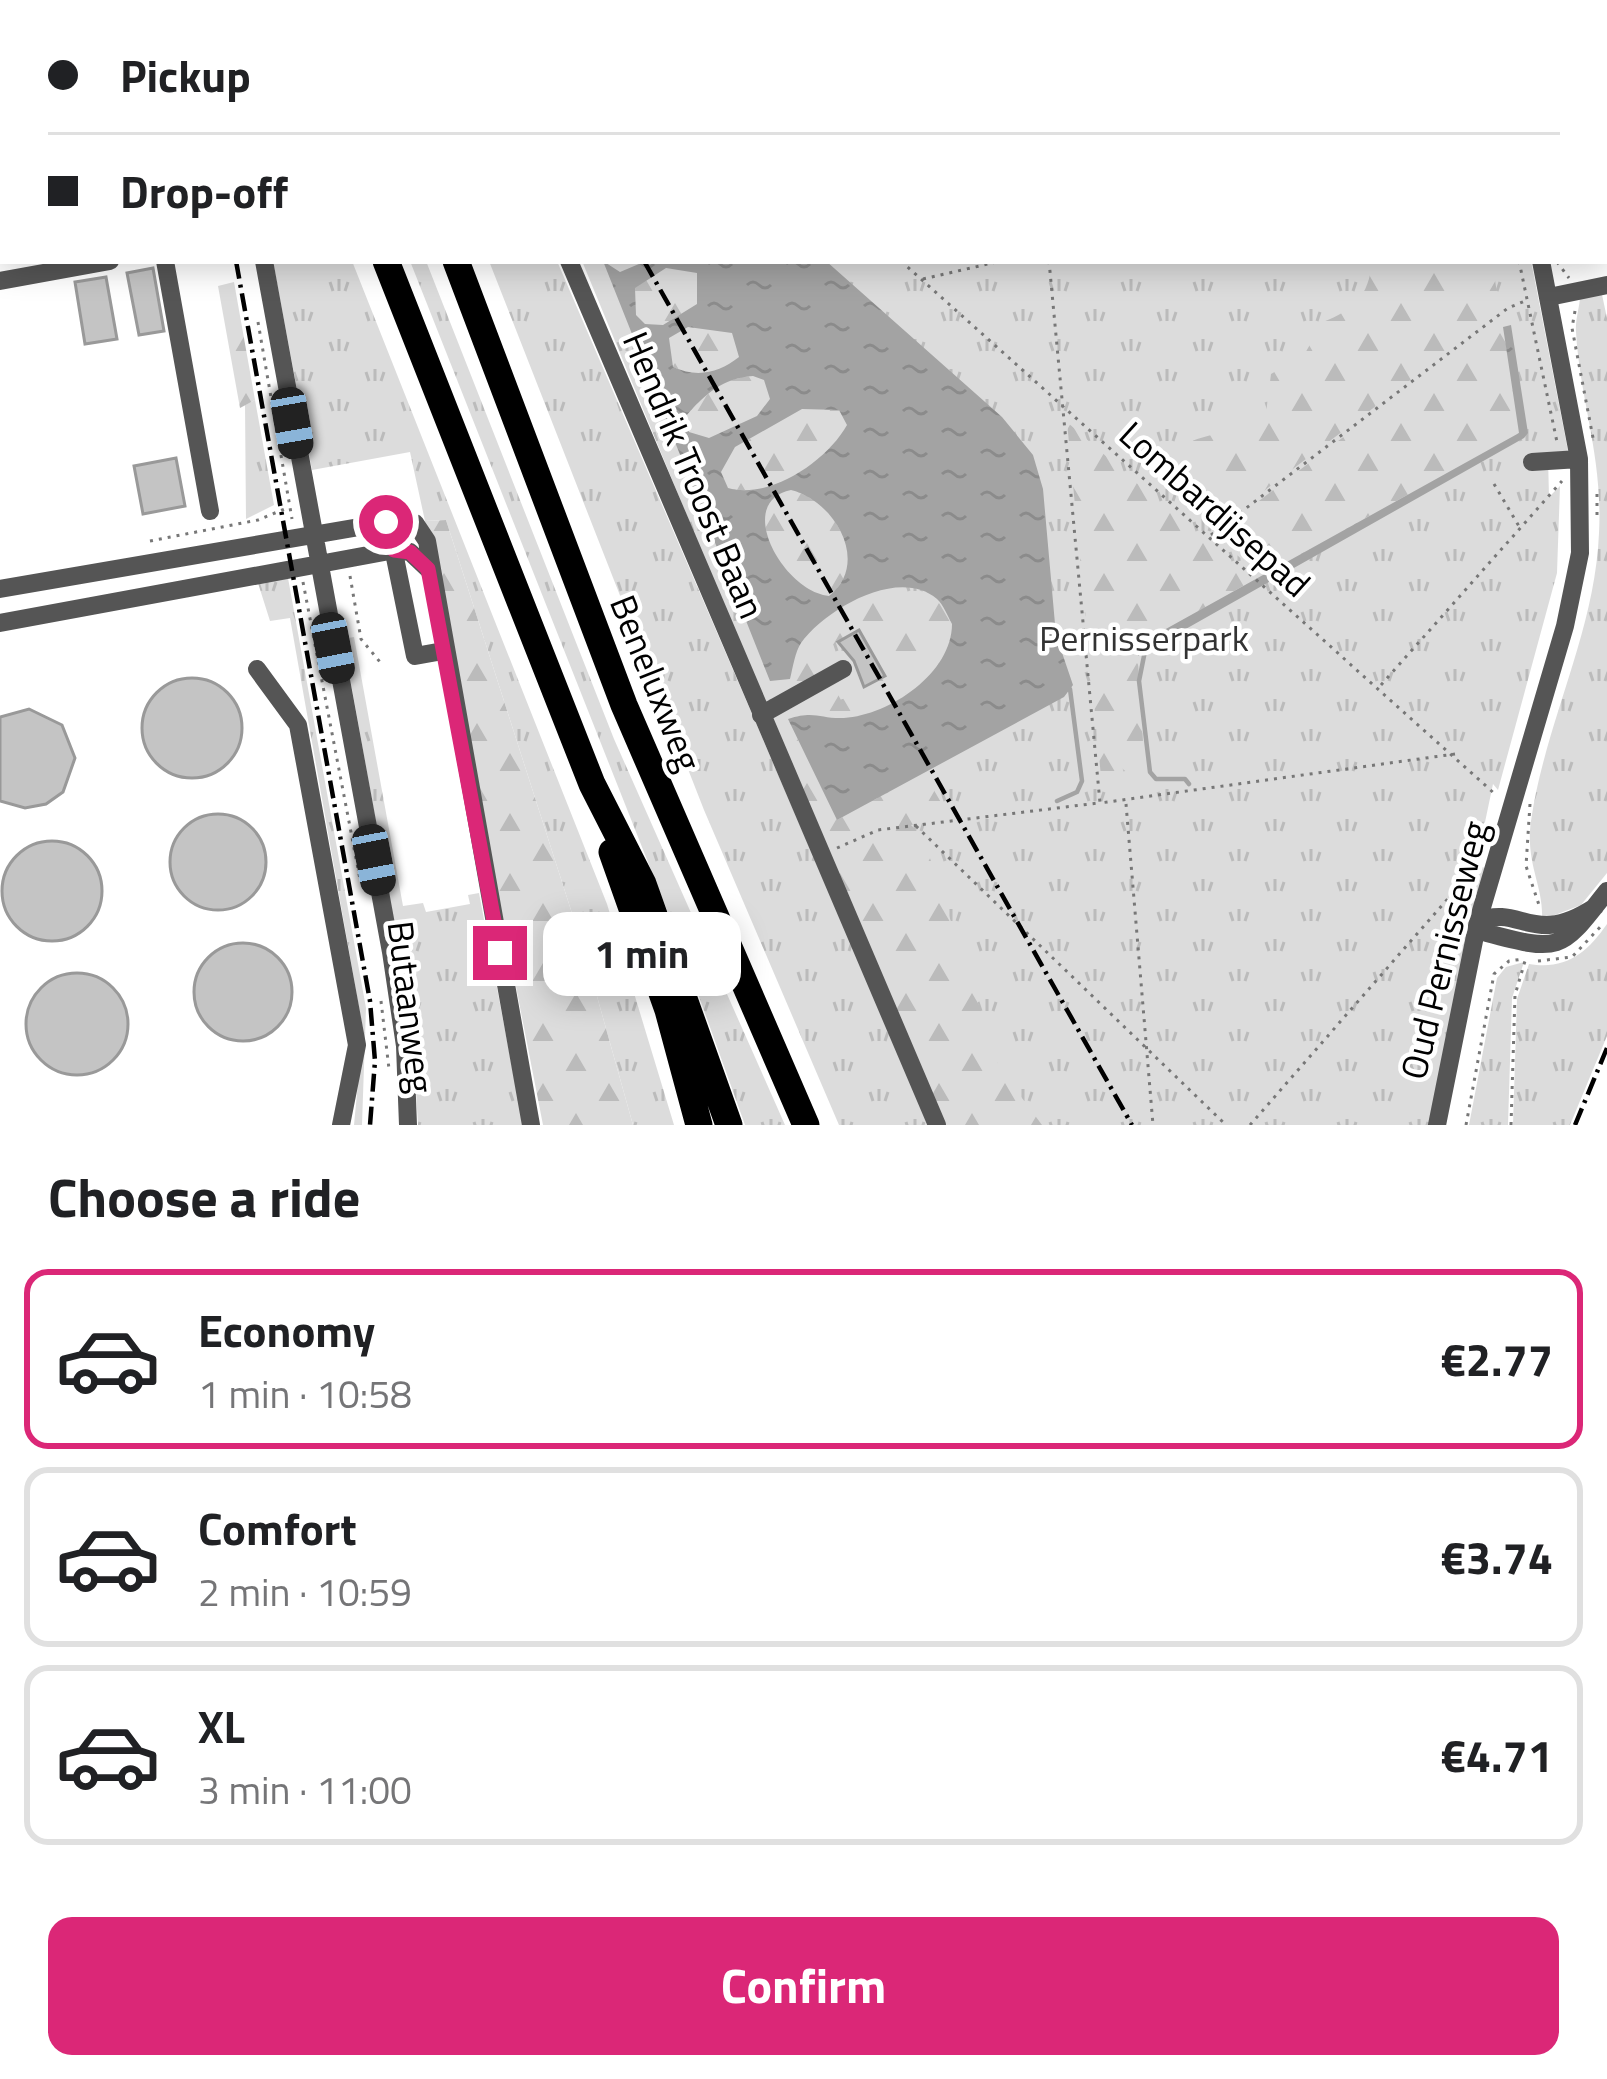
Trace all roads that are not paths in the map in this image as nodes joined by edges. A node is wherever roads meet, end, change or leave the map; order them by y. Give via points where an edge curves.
1 (94, 264) edge
2 (166, 264) edge
3 (264, 264) edge
4 (387, 264) edge
5 (457, 264) edge
6 (570, 264) edge
7 (1542, 264) edge
8 (0, 281) edge
9 (1607, 285) edge
10 (1549, 297) junction
11 (1570, 459) junction
12 (1532, 462) dead end
13 (210, 511) dead end
14 (386, 522) junction
15 (304, 537) junction
16 (394, 550) junction
17 (309, 565) junction
18 (428, 569) junction
19 (0, 590) edge
20 (0, 623) edge
21 (443, 651) junction
22 (256, 669) dead end
23 (843, 669) dead end
24 (761, 715) junction
25 (592, 784) junction
26 (1601, 899) edge
27 (1486, 923) junction
28 (341, 1125) edge
29 (408, 1125) edge
30 (531, 1125) edge
31 (699, 1125) edge
32 (729, 1125) edge
33 (806, 1125) edge
34 (937, 1125) edge
35 (1437, 1125) edge
36 (1448, 1125) edge

1 - 8 street
2 - 13 street
3 - 15 street, Butaanweg
4 - 25 highway
5 - 33 highway, Beneluxweg via 624,705
6 - 24 street, Hendrik Troost Baan
7 - 10 street, Oud Pernisseweg
9 - 10 street
10 - 11 street, Oud Pernisseweg
11 - 12 street
11 - 27 street, Oud Pernisseweg via 1582,519 1574,590 1504,792
14 - 15 street
14 - 16 street
14 - 18 street via 416,523 427,541
15 - 17 street, Butaanweg
15 - 19 street
16 - 17 street
16 - 18 street via 410,552
16 - 21 street via 415,656
17 - 20 street
17 - 29 street, Butaanweg via 391,952
18 - 21 street
21 - 30 street
22 - 28 street via 298,724 357,1045
23 - 24 street
24 - 34 street, Hendrik Troost Baan
25 - 31 highway
25 - 32 highway via 643,884
26 - 27 street via 1574,937 1548,945
27 - 35 street, Oud Pernisseweg
27 - 36 street, Oud Pernisseweg

